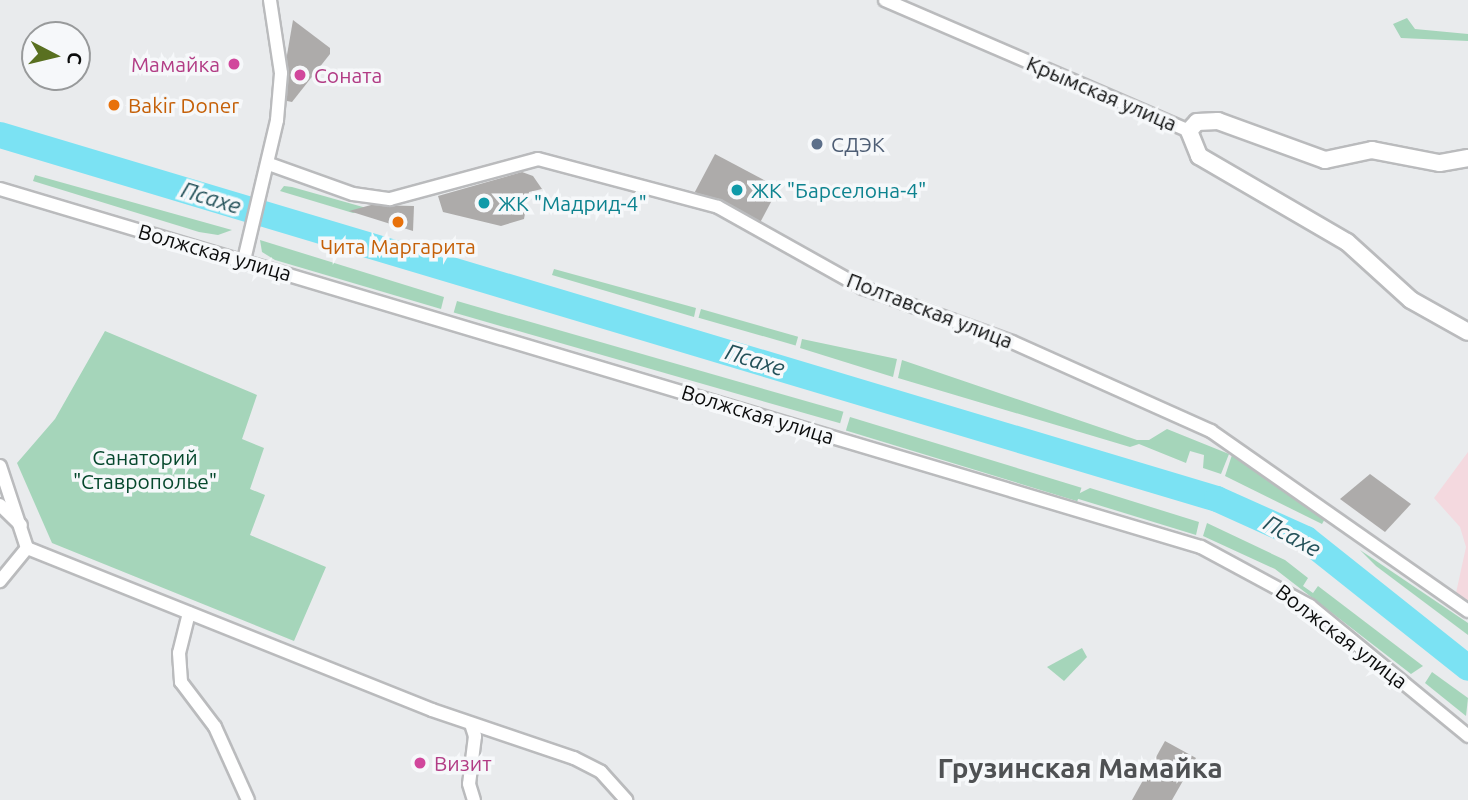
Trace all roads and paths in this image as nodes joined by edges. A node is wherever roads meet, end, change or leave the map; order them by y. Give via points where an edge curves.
1 (271, 0) edge
2 (885, 0) edge
3 (1189, 131) junction
4 (1468, 158) edge
5 (269, 164) junction
6 (0, 189) edge
7 (244, 260) junction
8 (1468, 332) edge
9 (0, 466) edge
10 (0, 505) edge
11 (21, 525) junction
12 (27, 548) junction
13 (0, 581) edge
14 (1468, 611) edge
15 (189, 613) junction
16 (471, 724) junction
17 (1468, 736) edge
18 (248, 800) edge
19 (474, 800) edge
20 (626, 800) edge

1 - 5 street via 281,73
2 - 3 street, Крымская улица
3 - 4 street via 1197,122 1218,121 1325,160 1372,150 1439,163
3 - 8 street, Крымская улица via 1199,156 1347,242 1411,300
5 - 7 street
5 - 14 street, Полтавская улица via 353,194 390,199 514,161 538,159 719,207 863,288 1012,342 1210,431
6 - 7 street, Волжская улица
7 - 17 street, Волжская улица via 1201,547 1310,606
9 - 11 street
10 - 11 street
11 - 12 street
12 - 13 street
12 - 15 street
15 - 16 street
15 - 18 street via 179,653 181,682 215,727
16 - 19 street via 475,736 469,784
16 - 20 street via 588,765

